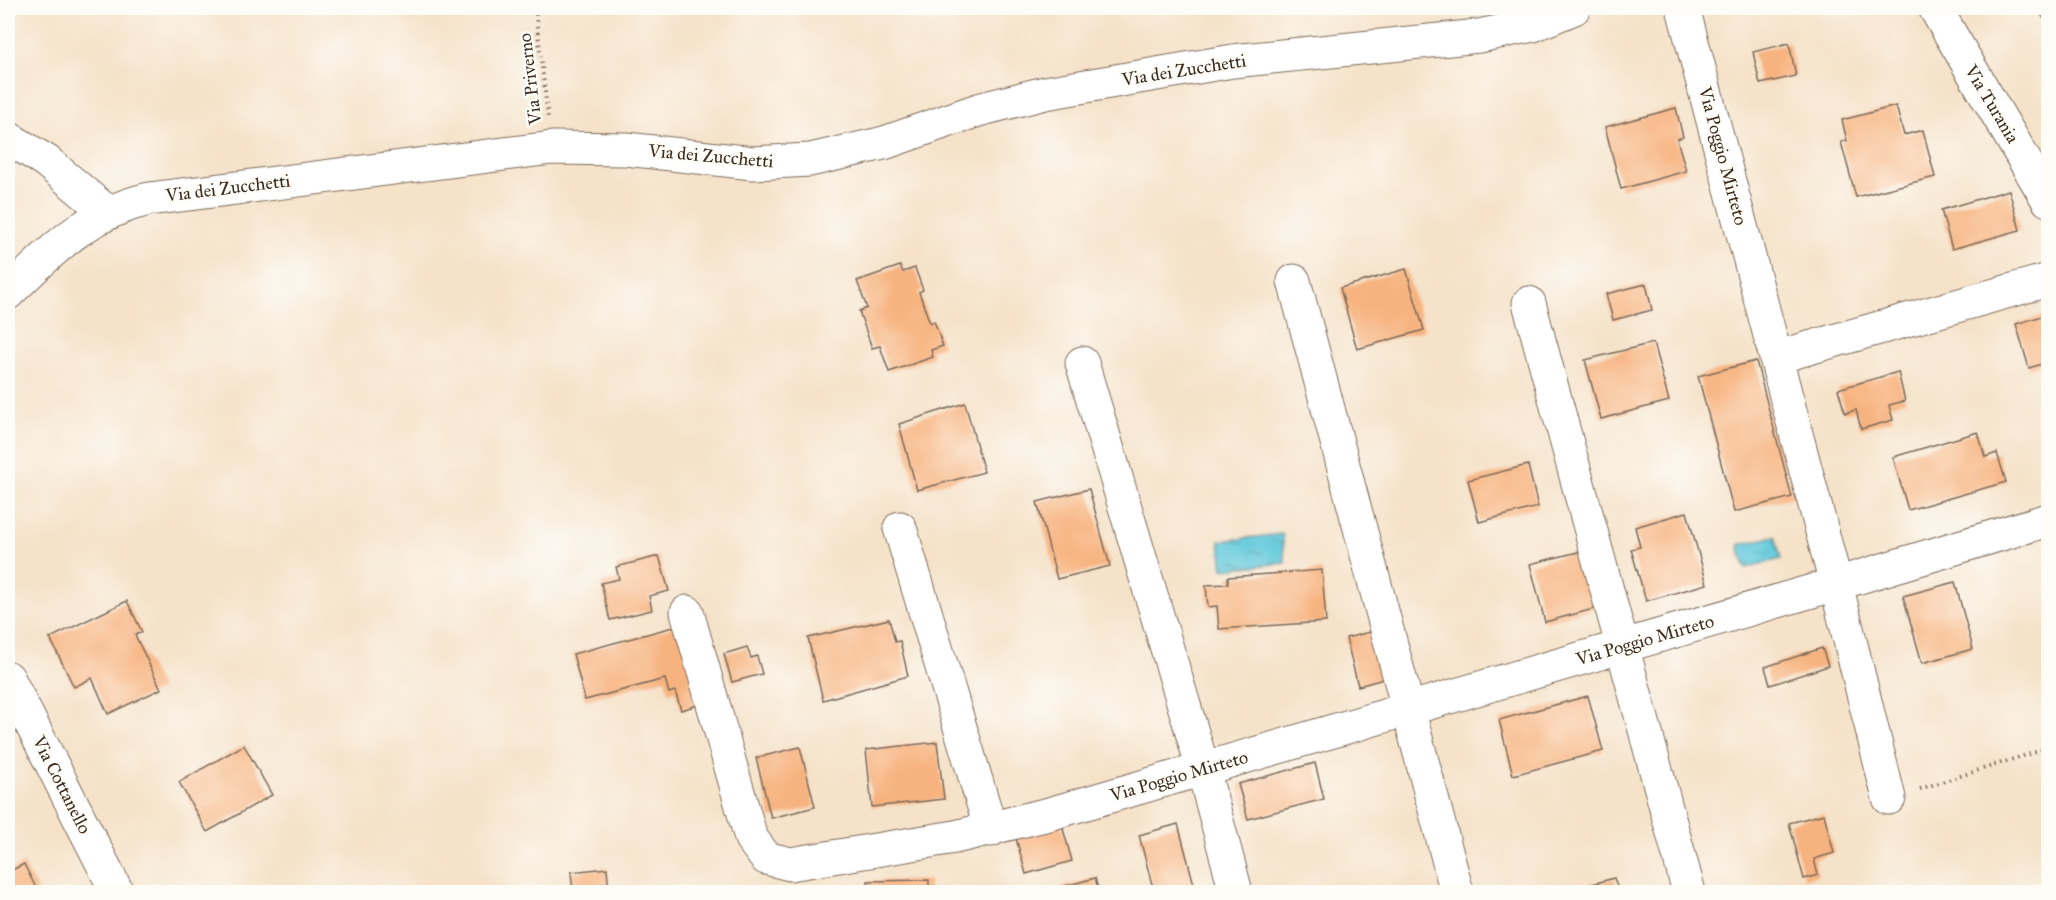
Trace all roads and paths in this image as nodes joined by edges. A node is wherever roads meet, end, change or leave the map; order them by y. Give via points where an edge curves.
1 (535, 8) edge
2 (1574, 8) edge
3 (1683, 8) edge
4 (1935, 8) edge
5 (8, 138) edge
6 (552, 148) junction
7 (2049, 200) edge
8 (107, 212) junction
9 (2049, 280) edge
10 (1294, 281) dead end
11 (8, 293) edge
12 (1529, 303) dead end
13 (1777, 357) junction
14 (1082, 363) dead end
15 (2049, 520) edge
16 (900, 528) dead end
17 (1836, 584) junction
18 (687, 612) dead end
19 (1620, 647) junction
20 (8, 678) edge
21 (1408, 709) junction
22 (2049, 748) edge
23 (1203, 769) junction
24 (1889, 798) joint
25 (991, 830) junction
26 (117, 892) edge
27 (1236, 892) edge
28 (1457, 892) edge
29 (1689, 892) edge

1 - 6 path, Via Priverno
2 - 6 street, Via dei Zucchetti via 1533,25 1479,36 1256,58 1038,95 978,110 891,141 810,160 753,163 626,149
3 - 13 street, Via Poggio Mirteto
4 - 7 street, Via Turania
5 - 8 street via 52,166
6 - 8 street, Via dei Zucchetti via 161,196
8 - 11 street, Via dei Zucchetti via 74,231
9 - 13 street
10 - 21 street
12 - 19 street
13 - 17 street, Via Poggio Mirteto
14 - 23 street
15 - 17 street
16 - 25 street
17 - 19 street, Via Poggio Mirteto
17 - 24 street, Via Poggio Mirteto
18 - 25 street, Via Poggio Mirteto via 748,830 766,858 800,863
19 - 21 street, Via Poggio Mirteto
19 - 29 street
20 - 26 street, Via Cottanello
21 - 23 street, Via Poggio Mirteto
21 - 28 street
22 - 24 path
23 - 25 street, Via Poggio Mirteto
23 - 27 street

